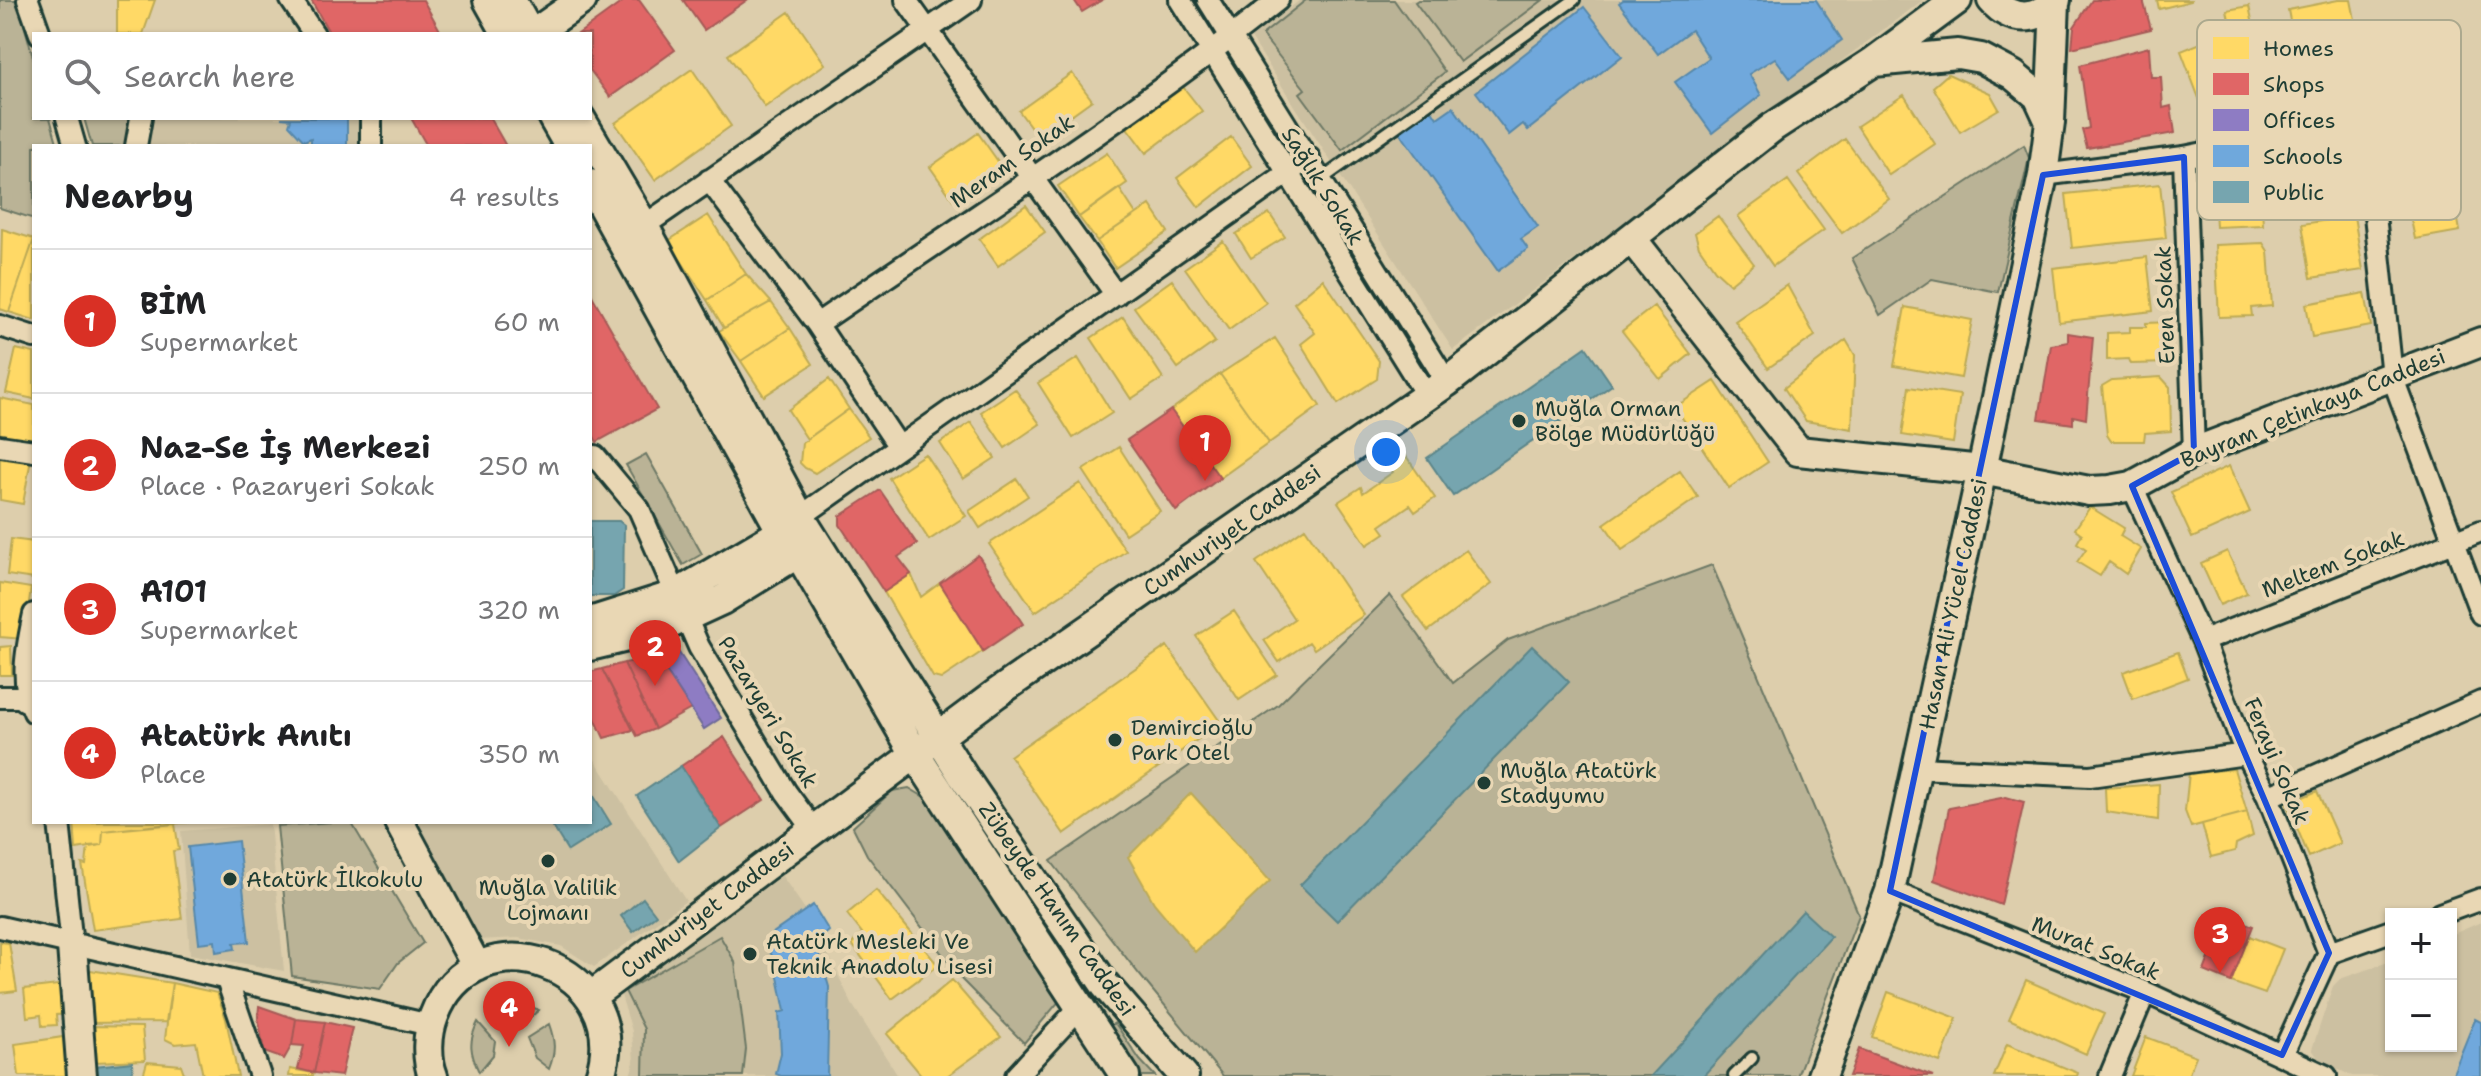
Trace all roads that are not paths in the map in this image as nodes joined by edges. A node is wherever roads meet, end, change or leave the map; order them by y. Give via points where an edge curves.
1 (28, 0) edge
2 (291, 0) edge
3 (488, 0) edge
4 (511, 0) edge
5 (582, 0) edge
6 (906, 0) edge
7 (971, 0) edge
8 (1180, 0) edge
9 (1208, 0) edge
10 (1278, 0) edge
11 (1574, 0) edge
12 (1957, 0) edge
13 (1992, 0) edge
14 (2056, 1) edge
15 (929, 30) junction
16 (39, 32) edge
17 (313, 32) edge
18 (506, 32) edge
19 (531, 32) edge
20 (535, 32) edge
21 (1232, 36) junction
22 (1212, 51) junction
23 (1873, 62) junction
24 (68, 120) edge
25 (141, 120) edge
26 (371, 120) edge
27 (554, 120) edge
28 (581, 120) edge
29 (2050, 122) junction
30 (74, 144) edge
31 (136, 144) edge
32 (371, 144) edge
33 (568, 144) edge
34 (592, 144) edge
35 (592, 145) edge
36 (2197, 154) edge
37 (2184, 157) junction
38 (1309, 158) junction
39 (1287, 174) junction
40 (2043, 175) junction
41 (1033, 176) junction
42 (1322, 179) junction
43 (709, 180) junction
44 (592, 186) edge
45 (2376, 220) edge
46 (632, 233) junction
47 (1632, 239) junction
48 (1116, 295) junction
49 (817, 324) junction
50 (0, 326) edge
51 (32, 336) edge
52 (2481, 342) edge
53 (2392, 376) junction
54 (1437, 389) junction
55 (0, 446) edge
56 (899, 447) junction
57 (32, 451) edge
58 (2194, 452) junction
59 (592, 456) edge
60 (1982, 470) junction
61 (2132, 486) junction
62 (2481, 531) edge
63 (799, 536) junction
64 (2454, 542) junction
65 (680, 606) junction
66 (2481, 614) edge
67 (592, 622) edge
68 (32, 624) edge
69 (2203, 641) junction
70 (592, 646) edge
71 (24, 701) edge
72 (2481, 702) edge
73 (938, 736) junction
74 (915, 754) junction
75 (2246, 754) junction
76 (1917, 768) junction
77 (2268, 797) junction
78 (59, 824) edge
79 (400, 824) edge
80 (814, 830) junction
81 (1890, 891) junction
82 (2481, 899) edge
83 (2456, 908) edge
84 (0, 927) edge
85 (2385, 933) edge
86 (72, 946) junction
87 (2329, 953) junction
88 (477, 967) junction
89 (227, 980) junction
90 (1105, 985) junction
91 (2145, 992) junction
92 (590, 997) junction
93 (1080, 1007) junction
94 (430, 1025) junction
95 (2282, 1055) junction
96 (1752, 1058) dead end
97 (82, 1076) edge
98 (260, 1076) edge
99 (433, 1076) edge
100 (600, 1076) edge
101 (1016, 1076) edge
102 (1125, 1076) edge
103 (1184, 1076) edge
104 (1734, 1076) edge
105 (1822, 1076) edge
106 (2110, 1076) edge
107 (2326, 1076) edge

1 - 16 street
2 - 17 street
3 - 18 main road
4 - 19 main road
5 - 20 main road
6 - 15 street
7 - 15 street
8 - 22 street, Sağlık Sokak
9 - 21 street, Sağlık Sokak
10 - 21 street, Meram Sokak
11 - 42 lane
12 - 23 main road, Cumhuriyet Caddesi
13 - 14 main road via 2010,15 2022,17 2035,16
14 - 29 main road, Hasan Ali Yücel Caddesi
15 - 41 street
15 - 43 street
21 - 22 street, Meram Sokak
21 - 38 street, Sağlık Sokak
22 - 39 street, Sağlık Sokak
22 - 41 street, Meram Sokak
23 - 29 main road via 1958,54 1981,58 2038,96
23 - 47 main road, Cumhuriyet Caddesi via 1773,127
24 - 30 street
25 - 31 street
26 - 32 street
27 - 33 main road
28 - 34 main road
29 - 40 main road, Hasan Ali Yücel Caddesi
35 - 46 main road
36 - 37 street
37 - 40 street
37 - 58 street, Eren Sokak
38 - 39 street
38 - 42 street, Sağlık Sokak
39 - 48 street
39 - 54 street, Sağlık Sokak
40 - 60 main road, Hasan Ali Yücel Caddesi
41 - 48 street
41 - 49 street, Meram Sokak
42 - 54 street, Sağlık Sokak
43 - 46 street
43 - 49 street
44 - 46 main road
45 - 53 street
46 - 63 main road
47 - 54 main road, Cumhuriyet Caddesi
47 - 60 main road, Bayram Çetinkaya Caddesi via 1798,451
48 - 56 street
49 - 56 street
50 - 51 street
52 - 53 main road, Bayram Çetinkaya Caddesi
53 - 58 main road, Bayram Çetinkaya Caddesi
53 - 64 street
54 - 73 main road, Cumhuriyet Caddesi
55 - 57 street
56 - 63 street
58 - 61 main road, Bayram Çetinkaya Caddesi
59 - 65 street, Pazaryeri Sokak via 639,509
60 - 61 main road, Bayram Çetinkaya Caddesi via 2089,491
60 - 76 main road, Hasan Ali Yücel Caddesi
61 - 69 street, Ferayi Sokak
62 - 64 street, Meltem Sokak
63 - 65 main road
63 - 73 main road, Zübeyde Hanım Caddesi
63 - 74 main road, Zübeyde Hanım Caddesi
64 - 66 street
64 - 69 street, Meltem Sokak
65 - 67 main road
65 - 70 main road via 657,630
65 - 80 street, Pazaryeri Sokak via 738,713
68 - 71 street
69 - 75 street, Ferayi Sokak
72 - 77 street
73 - 74 main road, Cumhuriyet Caddesi
73 - 90 main road, Zübeyde Hanım Caddesi
74 - 80 main road, Cumhuriyet Caddesi
74 - 93 main road, Zübeyde Hanım Caddesi
75 - 76 street via 2090,776
75 - 77 street, Ferayi Sokak
76 - 81 main road, Hasan Ali Yücel Caddesi
77 - 87 street, Ferayi Sokak
78 - 86 street
79 - 88 main road
80 - 92 main road, Cumhuriyet Caddesi
81 - 91 street, Murat Sokak
81 - 105 main road, Hasan Ali Yücel Caddesi
82 - 83 street
84 - 86 street
85 - 87 street
86 - 89 street
86 - 97 main road
87 - 95 street
88 - 92 main road via 497,959 540,960 577,981
88 - 94 main road via 447,990
89 - 94 street
89 - 98 street
90 - 93 main road
90 - 103 main road, Zübeyde Hanım Caddesi
91 - 95 street, Murat Sokak
91 - 106 street
92 - 100 main road via 604,1034
93 - 101 street
93 - 102 main road, Zübeyde Hanım Caddesi
94 - 99 main road
95 - 107 street, Murat Sokak
96 - 104 lane

